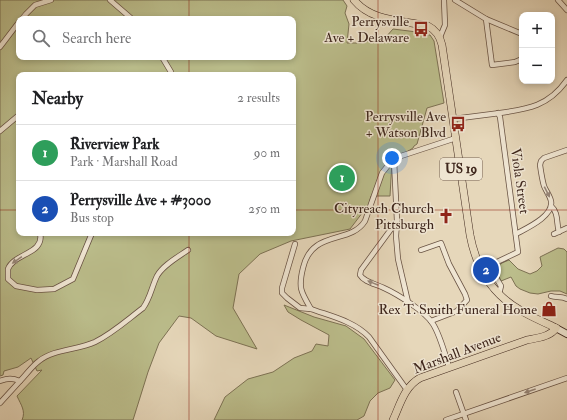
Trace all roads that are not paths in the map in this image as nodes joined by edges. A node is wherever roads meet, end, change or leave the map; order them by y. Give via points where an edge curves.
1 (51, 0) edge
2 (110, 0) edge
3 (354, 0) edge
4 (444, 0) edge
5 (455, 0) edge
6 (558, 0) edge
7 (567, 10) edge
8 (24, 16) edge
9 (129, 16) edge
10 (486, 19) junction
11 (16, 26) edge
12 (519, 33) edge
13 (440, 37) junction
14 (0, 47) edge
15 (164, 60) edge
16 (519, 60) edge
17 (171, 72) edge
18 (567, 80) edge
19 (498, 113) junction
20 (16, 118) edge
21 (453, 119) junction
22 (0, 131) edge
23 (456, 138) junction
24 (567, 150) edge
25 (394, 160) junction
26 (551, 206) junction
27 (398, 221) junction
28 (567, 228) edge
29 (516, 234) junction
30 (40, 236) edge
31 (91, 236) edge
32 (295, 244) dead end
33 (188, 250) dead end
34 (421, 250) dead end
35 (499, 294) junction
36 (551, 296) dead end
37 (567, 299) edge
38 (408, 302) junction
39 (311, 309) junction
40 (430, 321) junction
41 (541, 321) junction
42 (556, 328) junction
43 (540, 334) junction
44 (567, 334) edge
45 (527, 340) junction
46 (449, 367) junction
47 (567, 378) edge
48 (0, 381) edge
49 (20, 381) junction
50 (407, 390) junction
51 (456, 392) dead end
52 (0, 403) edge
53 (464, 414) junction
54 (393, 420) edge
55 (446, 420) edge
56 (466, 420) edge

1 - 8 street via 35,5
2 - 9 street
3 - 13 main road via 373,15 428,26
4 - 13 street via 445,25
5 - 10 street
6 - 7 street
10 - 12 street
10 - 16 street via 492,65
11 - 14 street
13 - 21 main road, US 19
15 - 17 street
18 - 19 street via 557,93 538,105
19 - 21 street
19 - 29 street, Viola Street
20 - 22 street
21 - 23 main road, US 19
23 - 25 street
23 - 35 main road, US 19 via 473,248 483,273
24 -> 26 street via 544,158 540,165
25 - 27 street
25 - 39 street via 382,173 362,225 351,232 321,242 308,254 300,281 301,291
26 - 28 street via 556,213 557,233
26 - 29 street via 539,221
27 - 38 street via 398,259
38 -> 27 street via 360,277 361,270
29 - 35 street, Viola Street via 518,252 491,266 501,286
30 -> 31 street via 39,245 13,261 8,270 8,279 16,286 37,290 54,289 73,279
32 - 39 street via 282,293 300,308
33 - 49 street via 162,268 143,308 103,338 85,346 44,357
34 - 40 street via 441,243 467,300 457,311
35 - 41 main road, US 19 via 515,307
36 - 37 street via 562,296
38 - 40 street
39 - 50 street via 350,324 370,337
40 - 46 street via 436,330
41 - 42 main road, US 19
41 - 43 main road via 543,328
42 - 43 main road, Marshall Avenue
42 - 44 main road
42 - 45 main road, Marshall Avenue via 551,334
43 - 45 main road, Marshall Avenue
45 - 46 main road, Marshall Avenue
46 - 50 main road, Marshall Avenue via 420,378
47 -> 53 street
48 - 49 street via 10,378
49 - 52 street
50 - 54 main road, Marshall Avenue
51 - 53 street
53 - 55 street
53 - 56 street

